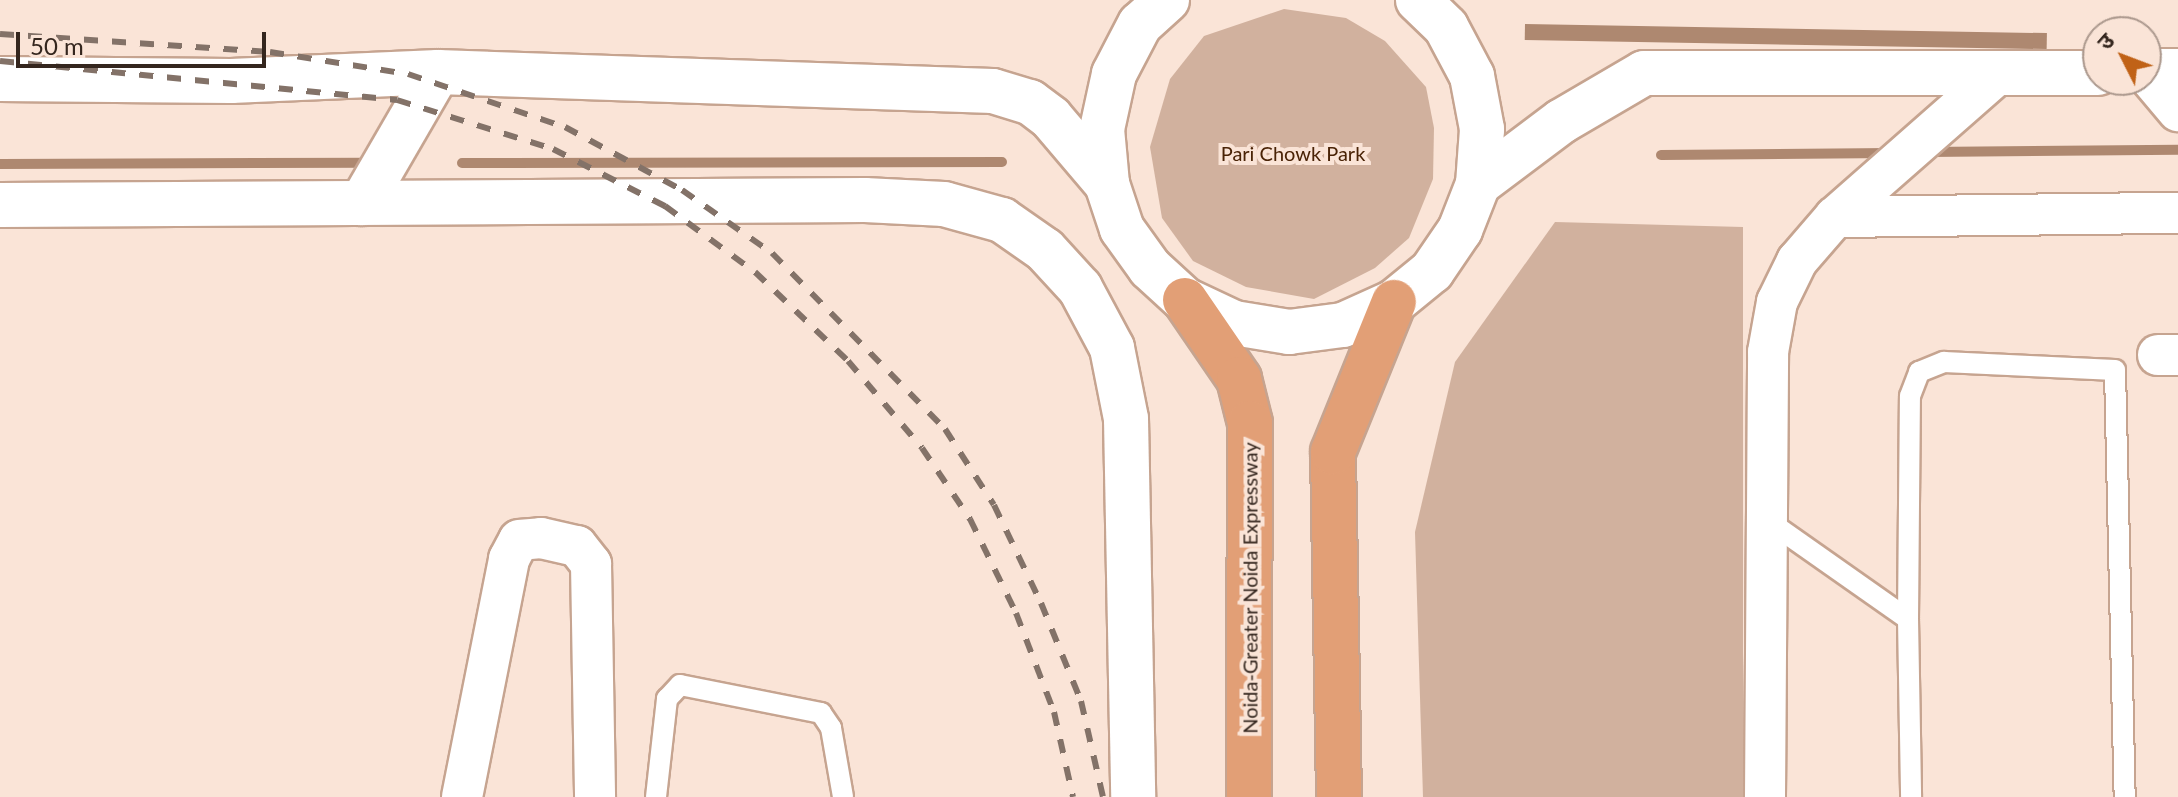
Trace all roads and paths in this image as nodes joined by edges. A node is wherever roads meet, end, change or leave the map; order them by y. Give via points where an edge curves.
1 (1167, 0) edge
2 (1418, 0) edge
3 (438, 72) junction
4 (2082, 74) edge
5 (1993, 78) junction
6 (0, 79) edge
7 (2162, 92) edge
8 (2178, 111) edge
9 (1107, 184) junction
10 (1478, 184) junction
11 (362, 203) junction
12 (0, 205) edge
13 (2178, 213) edge
14 (1835, 217) junction
15 (1185, 300) junction
16 (1394, 302) junction
17 (1767, 520) junction
18 (1908, 619) junction
19 (462, 797) edge
20 (595, 797) edge
21 (656, 797) edge
22 (843, 797) edge
23 (1133, 797) edge
24 (1249, 797) edge
25 (1339, 797) edge
26 (1765, 797) edge
27 (1911, 797) edge
28 (2125, 797) edge

1 - 9 main road via 1140,24 1114,74 1102,129
2 - 10 main road via 1446,27 1472,76 1482,129
3 - 6 main road via 231,81
3 - 9 main road via 993,91 1030,102 1051,118
3 - 11 main road
4 - 5 main road
5 - 10 main road via 1644,73 1562,121
5 - 14 street via 1952,120
7 - 8 street
9 - 15 main road via 1122,229
10 - 16 main road via 1453,241
11 - 12 main road
11 - 23 main road via 944,204 1002,220 1045,250 1080,288 1112,348 1126,419
13 - 14 street
14 - 17 street via 1797,261 1777,302 1768,352
15 - 16 main road via 1234,323 1289,332 1343,325
15 - 24 highway, Noida-Greater Noida Expressway via 1239,379 1250,423
16 - 25 highway via 1333,452
17 - 18 lane
17 - 26 street
18 - 27 lane
18 - 28 lane via 1910,396 1919,372 1944,362 2115,370
19 - 20 street via 509,559 519,540 541,538 577,546 591,564
21 - 22 lane via 667,699 680,685 821,713 831,728

